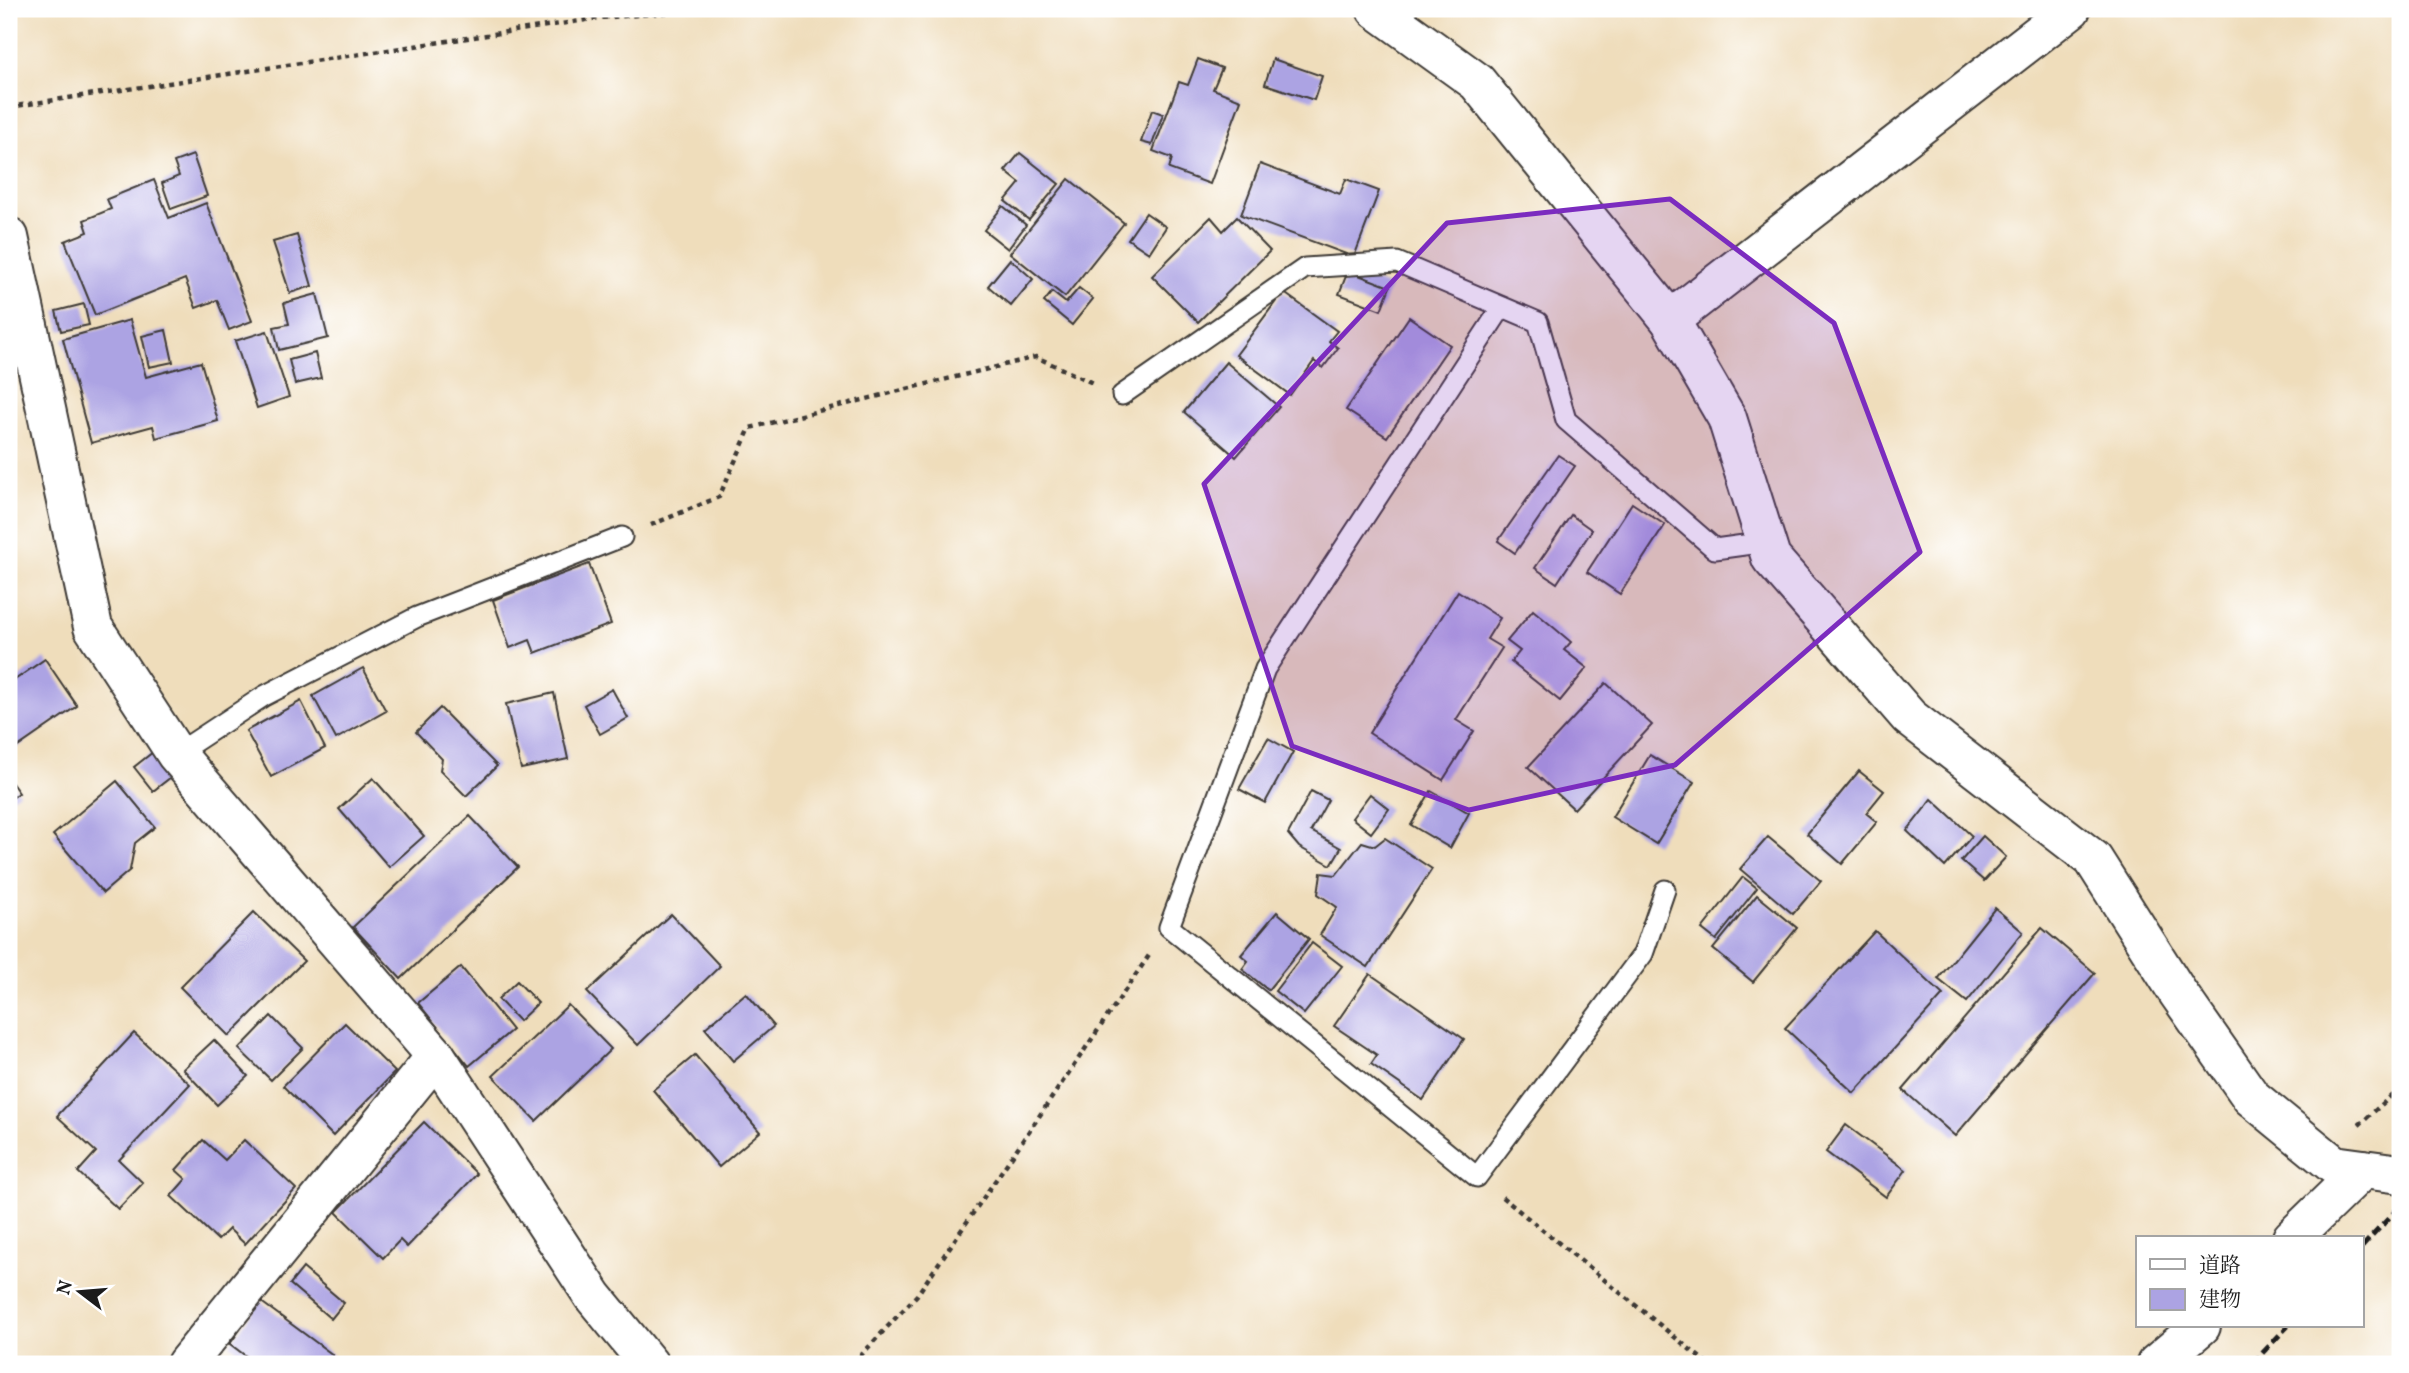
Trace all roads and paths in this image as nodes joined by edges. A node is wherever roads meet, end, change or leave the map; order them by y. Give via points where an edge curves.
1 (713, 9) edge
2 (1376, 9) edge
3 (2071, 9) edge
4 (9, 107) edge
5 (9, 237) edge
6 (1502, 307) junction
7 (1671, 320) junction
8 (1122, 396) joint
9 (622, 537) joint
10 (1766, 542) junction
11 (176, 754) junction
12 (1665, 890) dead end
13 (1169, 927) junction
14 (436, 1056) junction
15 (2363, 1169) junction
16 (2400, 1174) edge
17 (1477, 1177) junction
18 (2294, 1236) edge
19 (2199, 1328) edge
20 (186, 1364) edge
21 (649, 1364) edge
22 (853, 1364) edge
23 (1708, 1364) edge
24 (2155, 1364) edge

1 - 4 path via 600,18
2 - 7 street via 1477,82
3 - 7 street
5 - 11 street via 93,627
6 - 8 lane via 1397,262 1305,268
6 - 10 lane via 1538,322 1566,420 1715,549
6 - 13 lane via 1265,669
7 - 10 street via 1727,418
8 - 9 path via 1035,357 750,428 719,497
9 - 11 lane via 417,617 264,696
10 - 15 street via 1771,558 1909,717 2093,859 2251,1097 2334,1165
11 - 14 street
12 - 17 lane via 1643,954
13 - 17 lane
13 - 22 path via 917,1295
14 - 20 street
14 - 21 street via 593,1296
15 - 16 street
15 - 18 street
17 - 23 path
19 - 24 street

